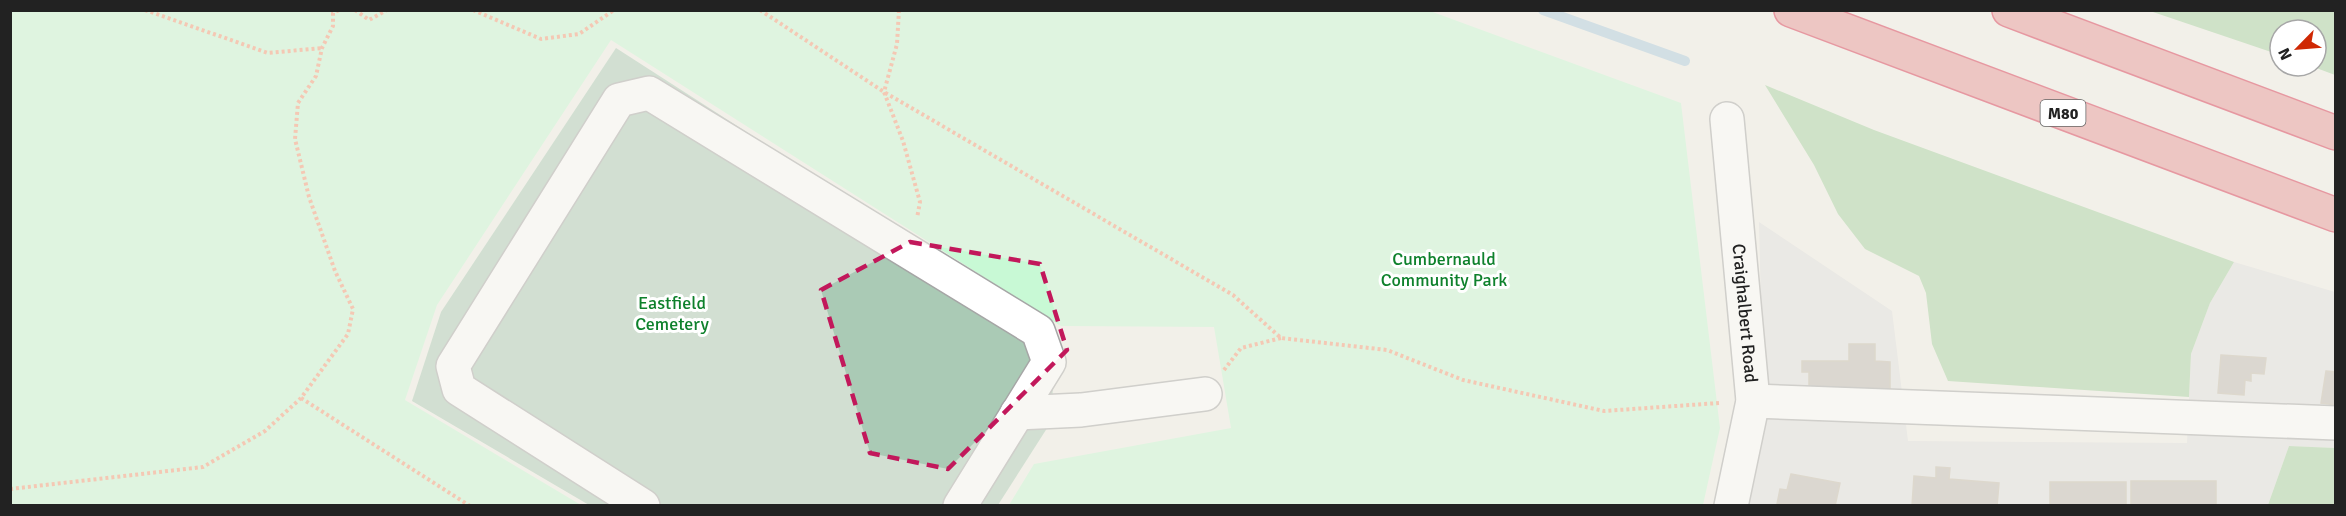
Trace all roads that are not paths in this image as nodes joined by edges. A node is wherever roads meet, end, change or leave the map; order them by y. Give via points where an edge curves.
1 (1791, 10) edge
2 (2009, 10) edge
3 (1727, 119) dead end
4 (2336, 133) edge
5 (2336, 215) edge
6 (1205, 394) road end
7 (1753, 401) junction
8 (1017, 413) junction
9 (2336, 423) edge
10 (643, 506) edge
11 (960, 506) edge
12 (1731, 506) edge

1 - 5 highway, M80
2 - 4 highway
3 - 7 street, Craighalbert Road
6 - 8 street via 1081,410
7 - 9 street
7 - 12 street, Craighalbert Road
8 - 10 street via 1049,362 1038,331 649,93 619,99 453,366 459,389
8 - 11 street

